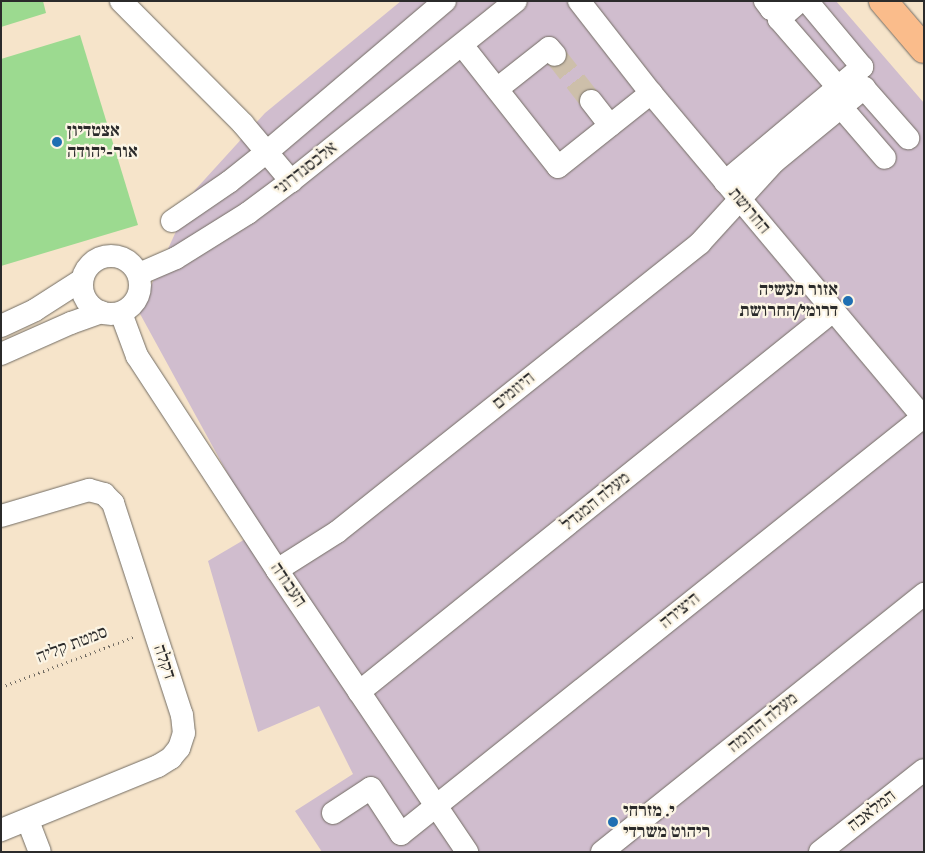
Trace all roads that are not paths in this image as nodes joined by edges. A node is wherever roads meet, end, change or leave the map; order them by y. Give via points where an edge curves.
1 (121, 1) edge
2 (445, 1) edge
3 (516, 1) edge
4 (579, 1) edge
5 (764, 1) edge
6 (781, 1) edge
7 (800, 1) edge
8 (807, 1) edge
9 (883, 1) edge
10 (462, 46) junction
11 (924, 49) edge
12 (555, 55) dead end
13 (647, 88) junction
14 (497, 89) junction
15 (840, 97) junction
16 (908, 138) dead end
17 (268, 152) junction
18 (885, 158) dead end
19 (291, 181) junction
20 (725, 182) junction
21 (740, 200) junction
22 (172, 221) dead end
23 (139, 274) junction
24 (82, 280) junction
25 (833, 311) junction
26 (111, 313) junction
27 (1, 326) edge
28 (1, 354) edge
29 (923, 418) edge
30 (1, 516) edge
31 (277, 570) junction
32 (924, 594) edge
33 (360, 692) junction
34 (924, 770) edge
35 (436, 806) junction
36 (333, 812) dead end
37 (28, 821) junction
38 (1, 830) edge
39 (40, 852) edge
40 (467, 852) edge
41 (602, 852) edge
42 (820, 852) edge

1 - 17 street
2 - 17 street
3 - 10 street, אלכסנדרוני
4 - 13 street, החרושת
5 - 6 street via 771,9
7 - 15 street via 779,19
8 - 15 street via 862,66
9 - 11 main road
10 - 14 street
10 - 19 street, אלכסנדרוני
12 - 14 street via 549,48
13 - 14 street via 602,114 558,167
13 - 20 street, החרושת
15 - 16 street via 864,88
15 - 18 street
15 - 20 street
15 - 21 street, היוזמים
17 - 19 street
17 - 22 street
19 - 23 street, אלכסנדרוני via 199,244
20 - 21 street, החרושת
21 - 25 street, החרושת
21 - 31 street, היוזמים via 700,243 337,532
23 - 24 street via 126,260 108,255 92,263
23 - 26 street via 141,283 136,301 130,308
24 - 26 street via 86,300
24 - 27 street via 35,310
25 - 29 street, החרושת
25 - 33 street, מעלה המגדל
26 - 28 street via 71,323
26 - 31 street, העבודה
29 - 35 street, היצירה
30 - 37 street, דקלה via 90,490 104,494 113,503 182,715 184,733 179,748 158,766
31 - 33 street, העבודה
32 - 41 street, מעלה החומה
33 - 35 street, העבודה
34 - 42 street, המלאכה
35 - 36 street, היצירה via 401,834 370,788
35 - 40 street, העבודה
37 - 38 street, דקלה
37 - 39 street

